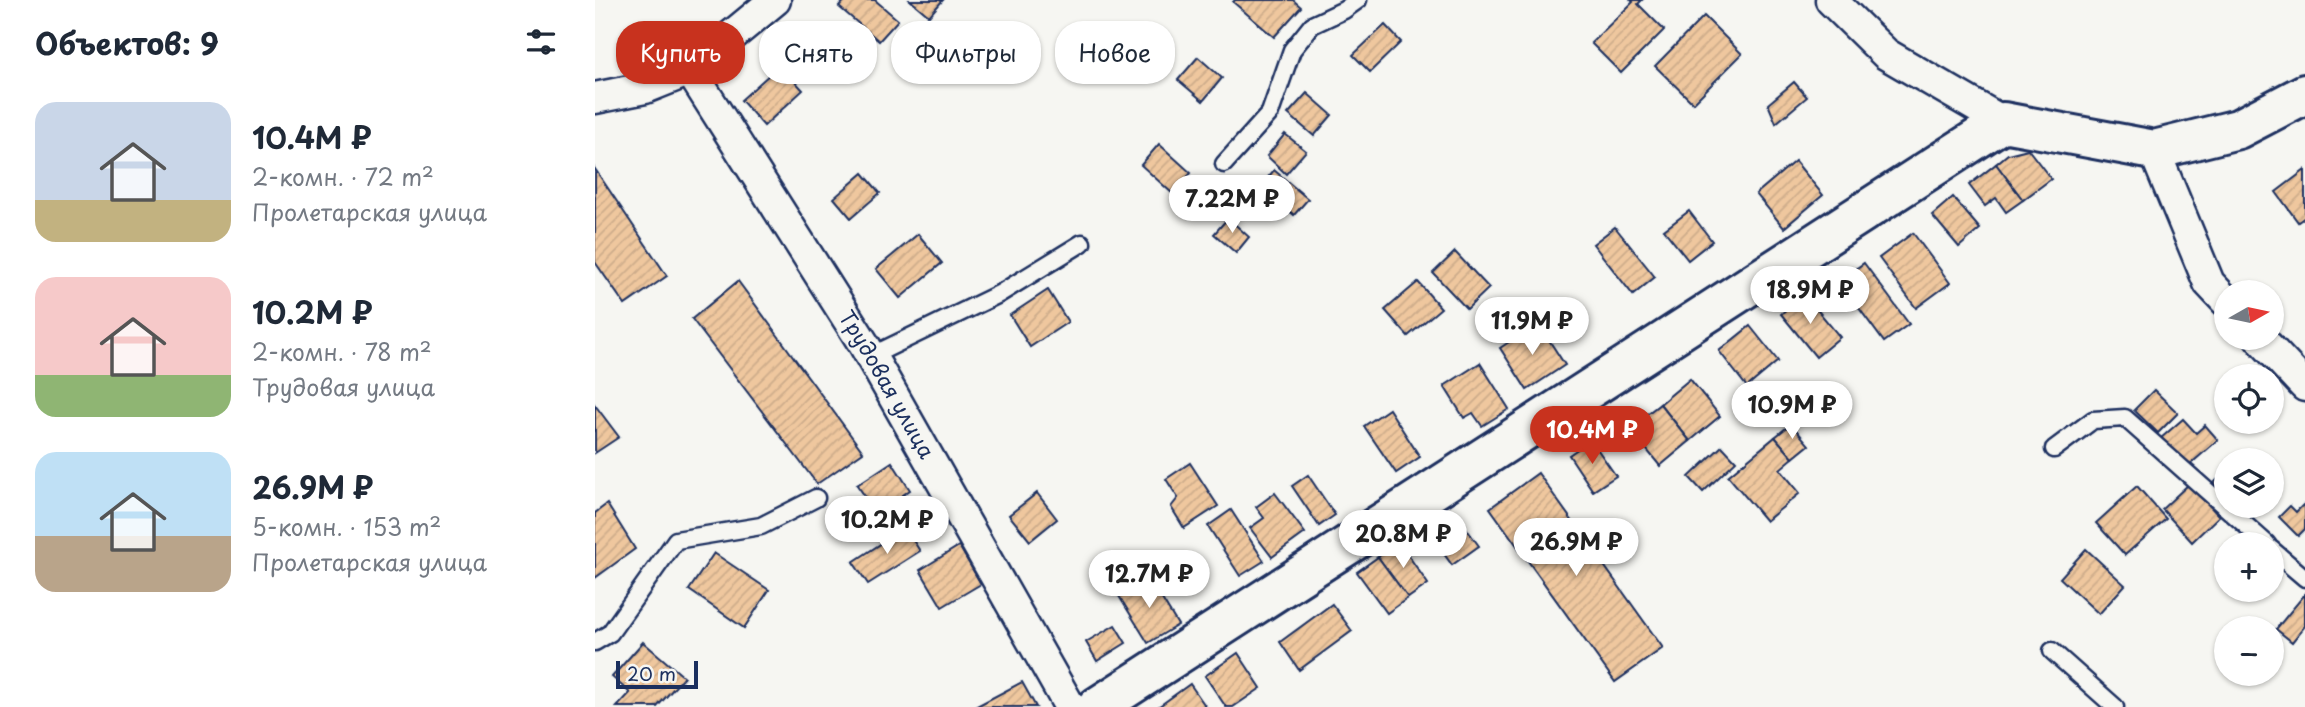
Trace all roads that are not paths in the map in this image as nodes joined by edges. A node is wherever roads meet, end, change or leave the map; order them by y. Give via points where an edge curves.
1 (775, 0) edge
2 (1358, 0) edge
3 (1831, 0) edge
4 (745, 25) edge
5 (655, 84) edge
6 (699, 84) edge
7 (2305, 94) edge
8 (595, 98) edge
9 (2003, 122) junction
10 (2154, 150) junction
11 (1224, 164) dead end
12 (1082, 243) dead end
13 (2214, 288) edge
14 (2271, 350) edge
15 (871, 356) junction
16 (2305, 386) edge
17 (2054, 449) dead end
18 (816, 498) dead end
19 (2253, 532) edge
20 (2284, 560) edge
21 (2305, 578) edge
22 (595, 642) edge
23 (2052, 650) dead end
24 (1070, 707) edge
25 (1097, 707) edge
26 (2115, 707) edge

1 - 4 street
2 - 11 lane via 1305,33 1292,50 1270,113
3 - 9 street via 1886,54
5 - 8 street
6 - 15 street, Трудовая улица
7 - 10 street via 2238,129
9 - 10 street
9 - 25 street
10 - 13 street
12 - 15 lane via 999,294
14 - 16 street
15 - 24 street, Трудовая улица
17 - 19 lane via 2093,420 2125,418
18 - 22 lane via 761,527 676,540 610,633
20 - 21 lane
23 - 26 lane

